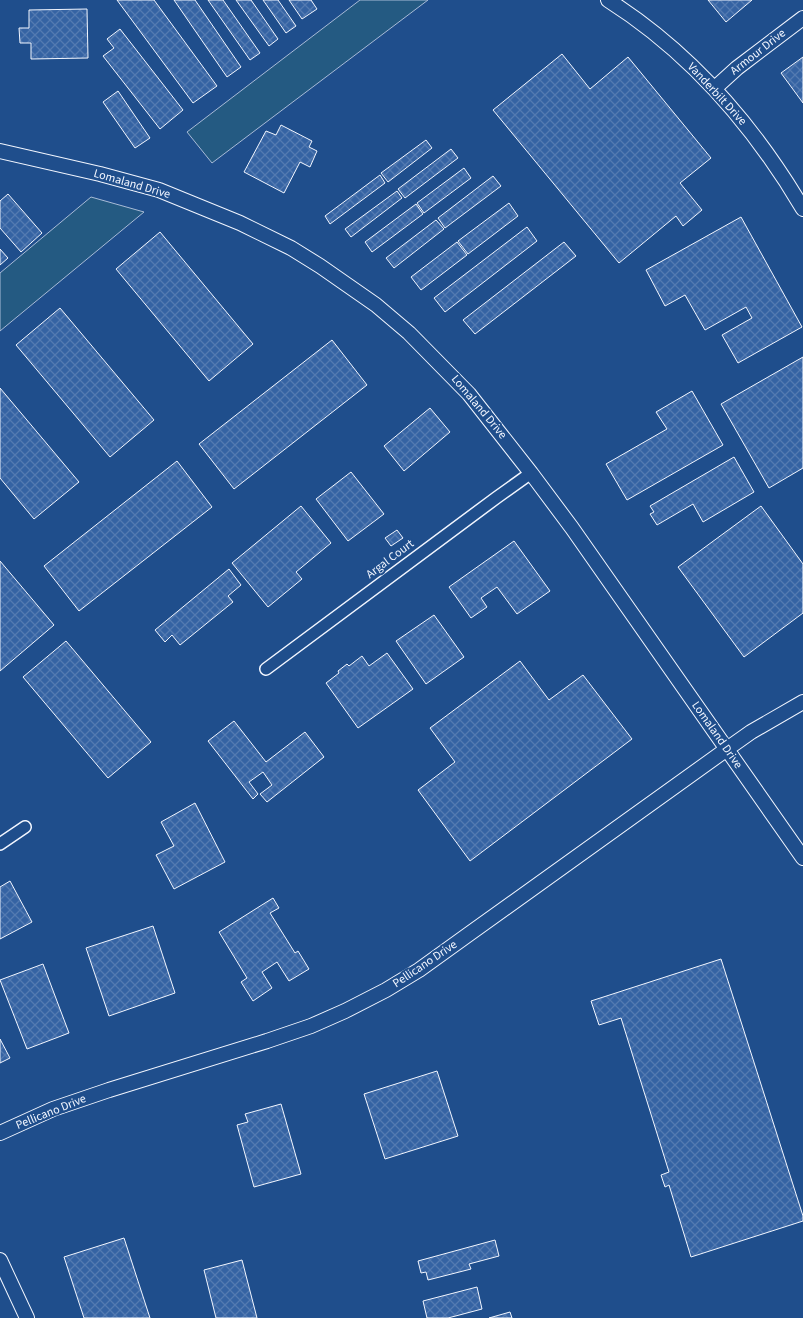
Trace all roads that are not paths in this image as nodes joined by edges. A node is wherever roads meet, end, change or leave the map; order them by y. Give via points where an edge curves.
1 (608, 0) edge
2 (803, 18) edge
3 (715, 88) junction
4 (0, 151) edge
5 (803, 209) edge
6 (531, 473) junction
7 (266, 669) dead end
8 (803, 702) edge
9 (727, 749) junction
10 (25, 827) dead end
11 (0, 844) edge
12 (803, 858) edge
13 (0, 1133) edge
14 (0, 1260) edge
15 (27, 1318) edge

1 - 3 street, Vanderbilt Drive via 629,13
2 - 3 street, Armour Drive
3 - 5 street, Vanderbilt Drive via 771,158
4 - 6 street, Lomaland Drive via 160,190 291,248 347,284 409,334 469,394
6 - 7 street, Argal Court
6 - 9 street, Lomaland Drive
8 - 9 street, Pellicano Drive
9 - 12 street, Lomaland Drive
9 - 13 street, Pellicano Drive via 419,970 386,990 311,1026 102,1092
10 - 11 street
14 - 15 street

